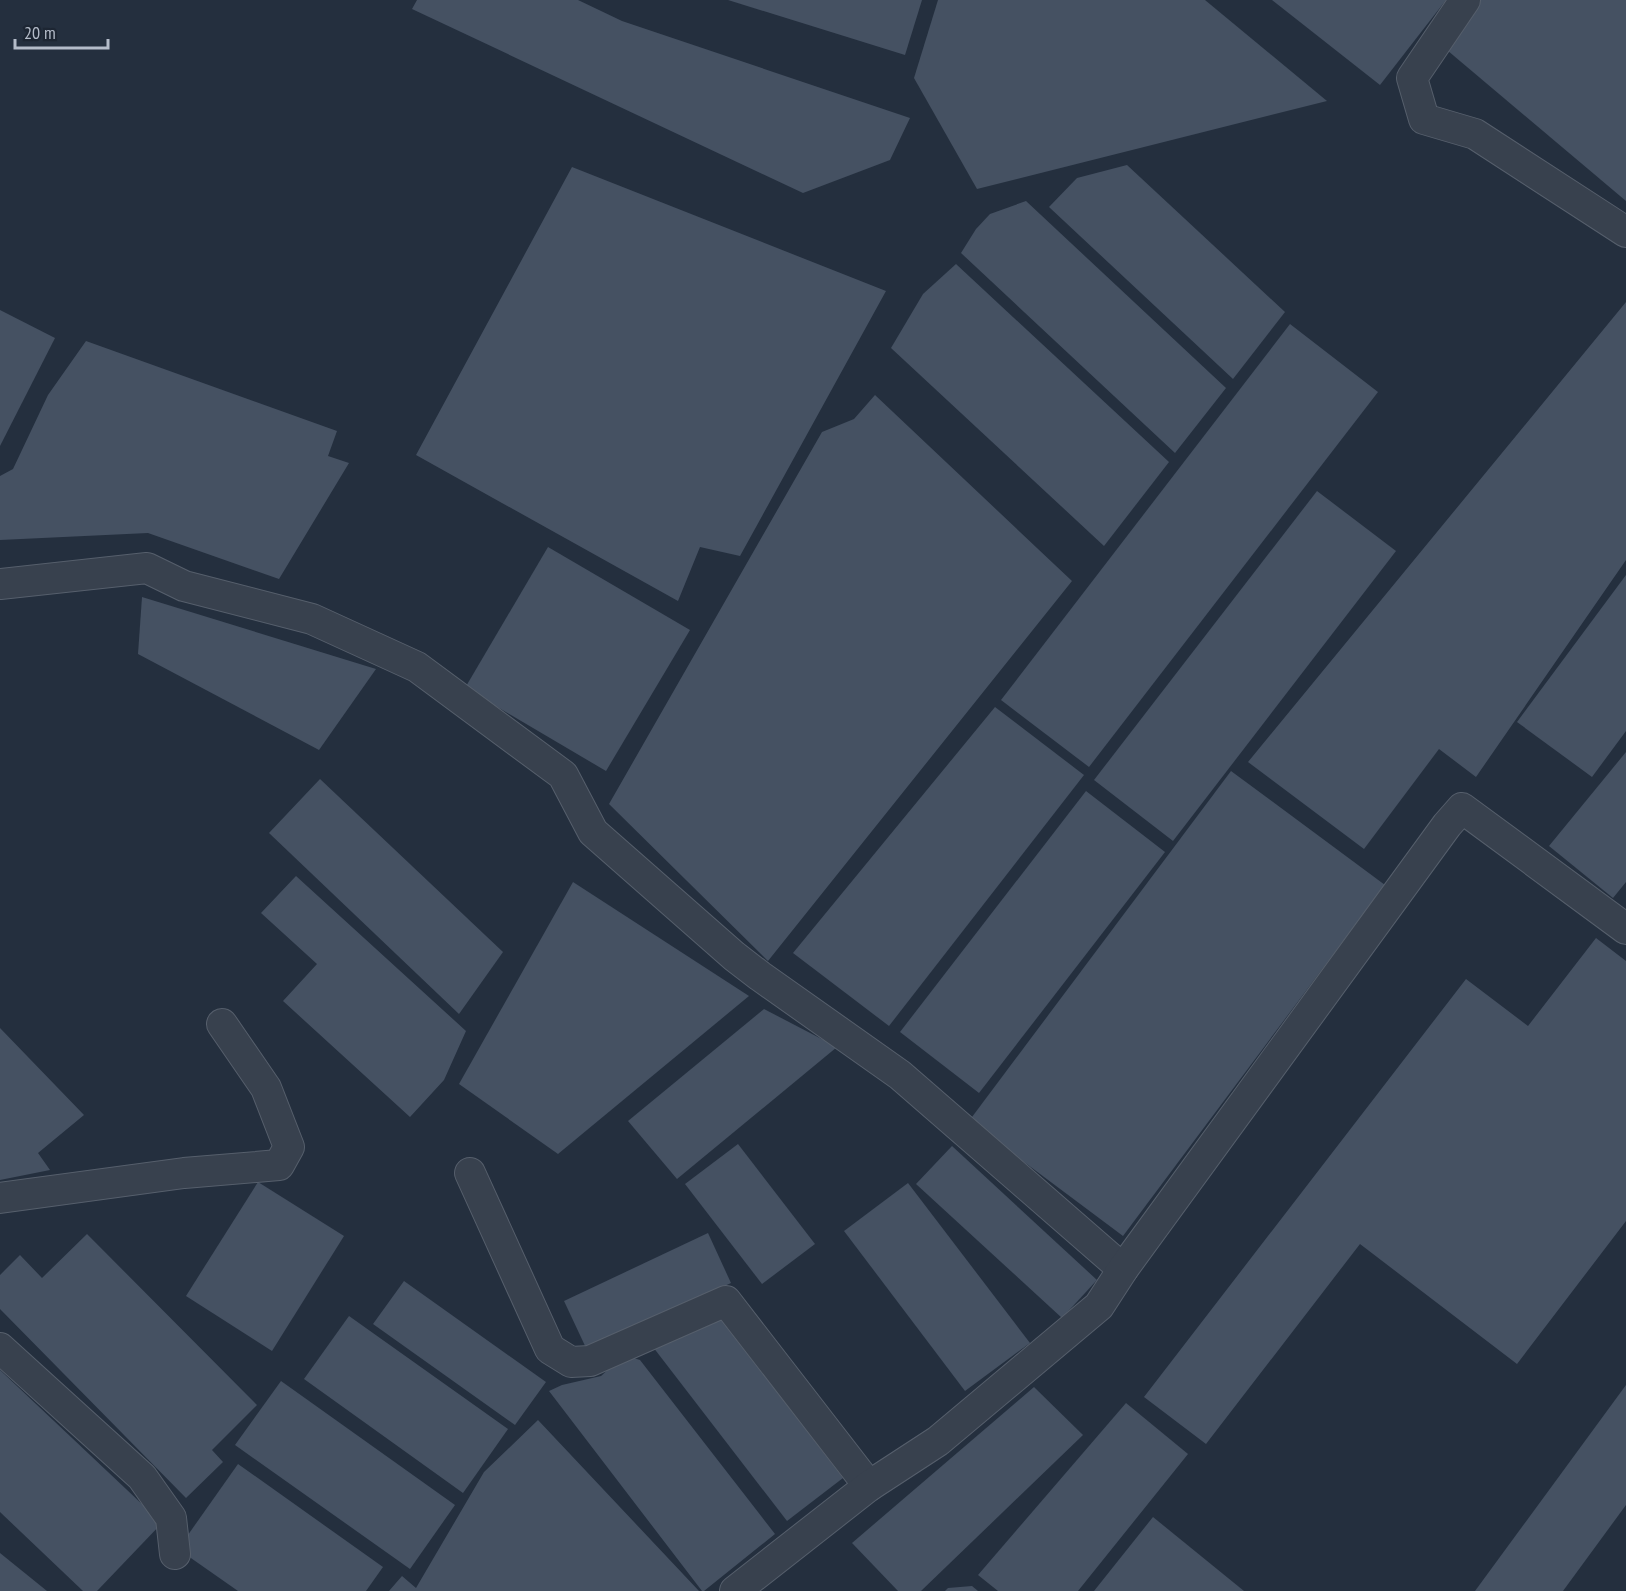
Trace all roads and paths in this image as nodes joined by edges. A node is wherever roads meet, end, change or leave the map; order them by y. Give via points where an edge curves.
1 (1465, 0) edge
2 (1626, 232) edge
3 (0, 584) edge
4 (1626, 929) edge
5 (222, 1024) dead end
6 (470, 1173) dead end
7 (0, 1198) edge
8 (1123, 1269) junction
9 (0, 1348) edge
10 (869, 1486) junction
11 (175, 1554) dead end
12 (735, 1591) edge

1 - 2 street via 1412,78 1424,119 1474,134
3 - 8 street via 147,568 184,586 312,619 417,667 563,775 593,832 734,956 900,1075
4 - 8 street via 1462,808
5 - 7 street via 266,1088 289,1147 279,1165 184,1173
6 - 10 street via 549,1349 571,1362 590,1361 726,1302
8 - 10 street via 1099,1306 938,1441
9 - 11 street via 142,1477 171,1518
10 - 12 street

